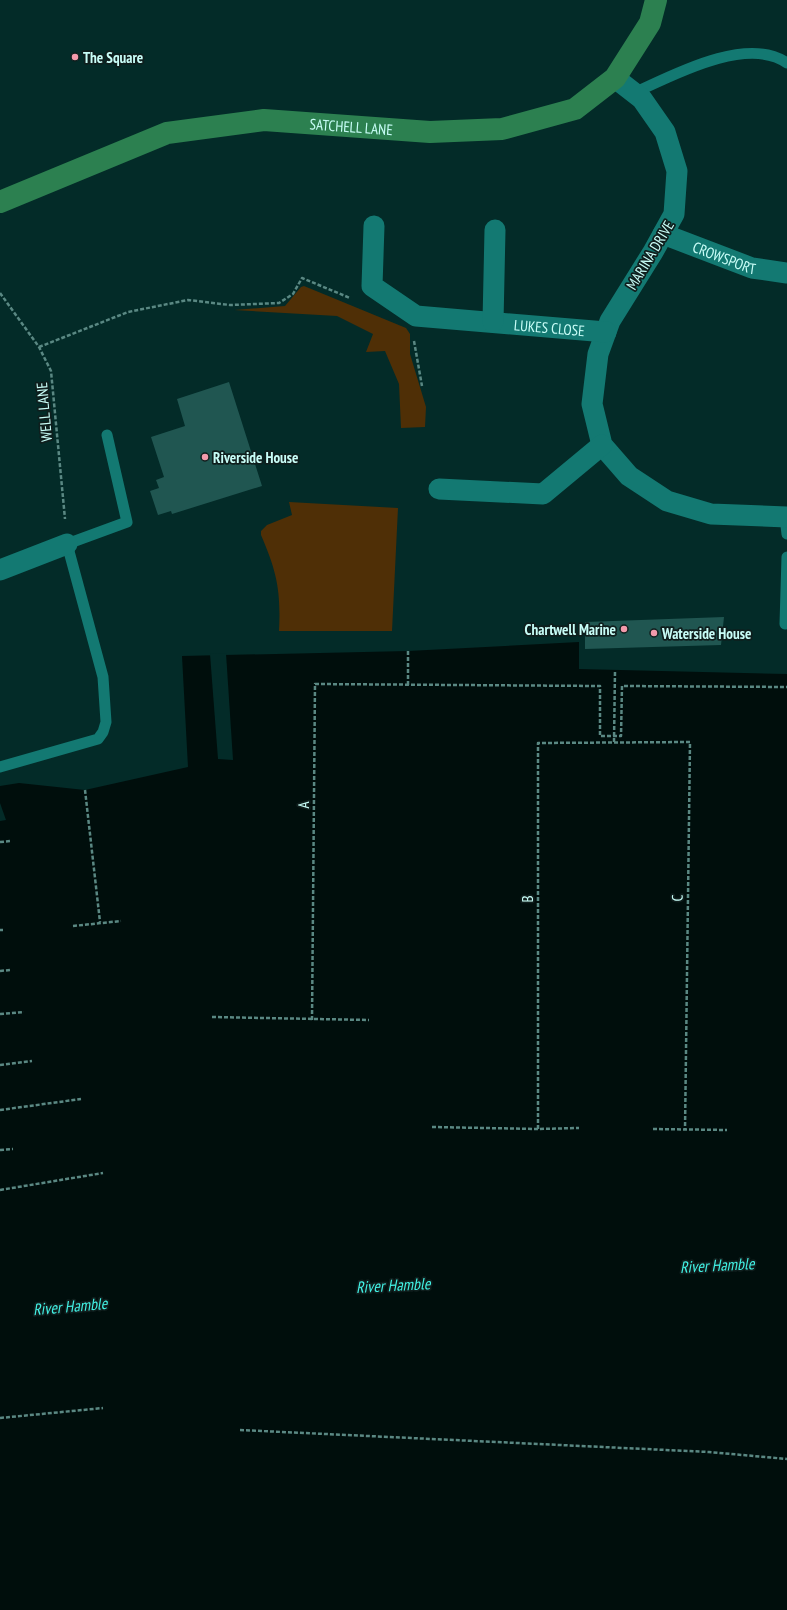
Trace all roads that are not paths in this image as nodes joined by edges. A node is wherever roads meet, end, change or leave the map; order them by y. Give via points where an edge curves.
1 (656, 0) edge
2 (787, 63) edge
3 (615, 78) junction
4 (634, 93) junction
5 (0, 202) edge
6 (374, 226) dead end
7 (495, 230) dead end
8 (663, 234) junction
9 (787, 273) edge
10 (493, 322) junction
11 (606, 332) junction
12 (107, 435) dead end
13 (602, 446) junction
14 (439, 489) dead end
15 (786, 522) edge
16 (67, 544) junction
17 (787, 557) edge
18 (0, 570) edge
19 (785, 624) dead end
20 (1, 764) edge

1 - 3 street, SATCHELL LANE via 650,23
2 - 4 lane via 778,57 744,53 700,63
3 - 4 street, MARINA DRIVE
3 - 5 street, SATCHELL LANE via 575,109 502,129 430,132 264,120 167,133
4 - 8 street, MARINA DRIVE via 642,99 665,132 677,171 674,214
6 - 10 street, LUKES CLOSE via 372,286 416,316
7 - 10 street, LUKES CLOSE
8 - 9 street, CROWSPORT via 752,268
8 - 11 street, MARINA DRIVE via 610,321
10 - 11 street, LUKES CLOSE
11 - 13 street, MARINA DRIVE via 598,354 592,404
12 - 16 lane via 127,522
13 - 14 street via 543,494
13 - 15 street, MARINA DRIVE via 629,476 667,502 711,514
16 - 18 street
16 - 20 lane via 103,677 106,722 98,739
17 - 19 lane

